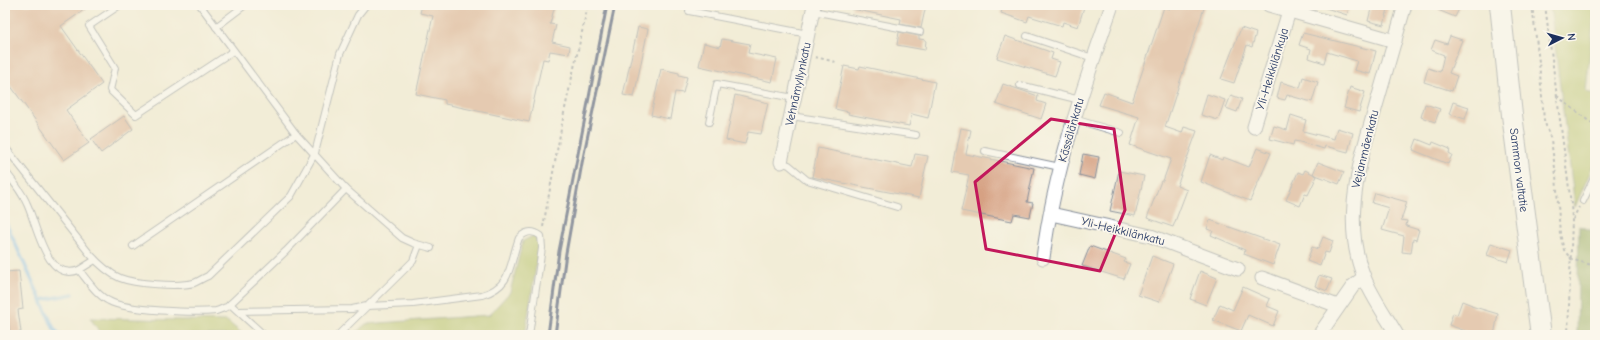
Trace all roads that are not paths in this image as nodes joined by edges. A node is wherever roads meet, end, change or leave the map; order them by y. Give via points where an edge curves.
1 (120, 5) edge
2 (200, 5) edge
3 (245, 5) edge
4 (366, 5) edge
5 (1112, 5) edge
6 (1269, 5) edge
7 (1405, 5) edge
8 (1500, 5) edge
9 (813, 8) edge
10 (688, 10) dead end
11 (1289, 11) junction
12 (216, 27) junction
13 (920, 32) dead end
14 (808, 34) junction
15 (1027, 36) dead end
16 (1395, 41) junction
17 (234, 51) junction
18 (1093, 58) junction
19 (1020, 85) dead end
20 (794, 98) junction
21 (1080, 100) junction
22 (791, 116) junction
23 (1074, 120) junction
24 (709, 122) dead end
25 (1254, 127) dead end
26 (1120, 133) dead end
27 (296, 134) junction
28 (916, 135) dead end
29 (5, 147) edge
30 (985, 150) dead end
31 (314, 154) junction
32 (781, 162) joint
33 (1060, 167) junction
34 (5, 171) edge
35 (1595, 176) edge
36 (346, 189) junction
37 (1583, 201) road end
38 (898, 207) dead end
39 (1051, 214) junction
40 (419, 245) junction
41 (134, 246) dead end
42 (432, 248) dead end
43 (1043, 258) dead end
44 (94, 260) junction
45 (1238, 269) dead end
46 (79, 270) junction
47 (1364, 277) junction
48 (1262, 278) dead end
49 (230, 304) junction
50 (367, 306) junction
51 (1338, 306) junction
52 (239, 311) junction
53 (264, 335) edge
54 (338, 335) edge
55 (529, 335) edge
56 (1319, 335) edge
57 (1397, 335) edge
58 (1542, 335) edge

1 - 17 lane via 89,26 115,68 110,90 136,116
2 - 12 lane
3 - 12 lane
4 - 31 lane via 358,15 340,54
5 - 18 street, Kässälänkatu
6 - 11 street, Yli-Heikkilänkuja
7 - 16 street, Veijanmäenkatu
8 - 58 main road, Sammon valtatie
9 - 13 lane
9 - 14 street, Vehnämyllynkatu
10 - 14 lane
11 - 16 street, Yli-Heikkilänkuja
11 - 25 street, Yli-Heikkilänkuja
12 - 17 lane
14 - 20 street, Vehnämyllynkatu
15 - 18 lane
16 - 47 street, Veijanmäenkatu via 1354,189 1355,242
17 - 27 lane
18 - 21 street, Kässälänkatu
19 - 21 lane
20 - 22 street, Vehnämyllynkatu
20 - 24 lane via 717,84
21 - 23 street, Kässälänkatu
22 - 28 lane
22 - 32 street, Vehnämyllynkatu
23 - 26 lane
23 - 33 street, Kässälänkatu
27 - 31 lane
27 - 41 lane
29 - 44 lane
30 - 33 lane
31 - 36 lane
31 - 44 lane via 291,196 208,276 195,283 159,284 133,281 120,278
32 - 38 lane via 789,165 807,180
33 - 39 street, Kässälänkatu
34 - 46 lane via 23,195 49,259 62,271
35 - 37 lane
36 - 40 lane via 402,238
36 - 49 lane
39 - 43 street, Kässälänkatu
39 - 45 street, Yli-Heikkilänkatu via 1151,236
40 - 42 lane
40 - 50 lane via 413,261
44 - 46 lane
46 - 49 lane via 102,297 120,306 216,311
47 - 51 street via 1353,286
47 - 57 street, Veijanmäenkatu
48 - 51 street
49 - 52 lane
50 - 52 lane
50 - 54 lane
50 - 55 lane via 413,304 492,292 501,286 506,278 519,238 523,233 533,232 541,236 542,248
51 - 56 street
52 - 53 lane

